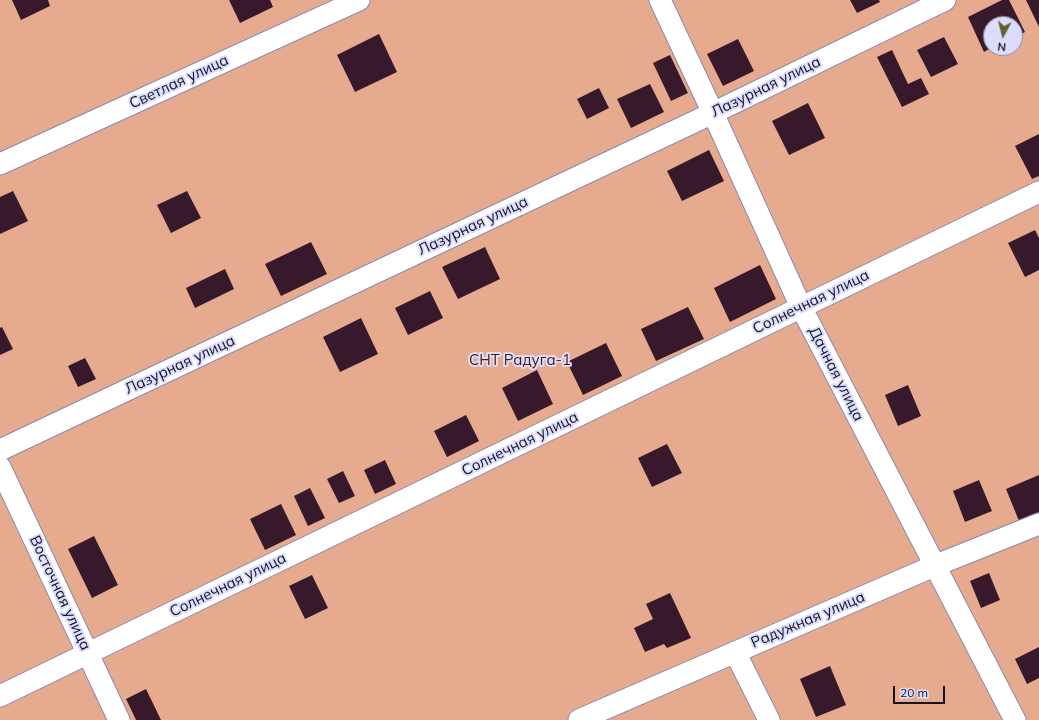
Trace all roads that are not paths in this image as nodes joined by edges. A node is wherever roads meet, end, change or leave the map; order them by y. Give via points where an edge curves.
1 (358, 0) edge
2 (660, 0) edge
3 (945, 0) edge
4 (713, 113) junction
5 (0, 164) edge
6 (1039, 192) edge
7 (801, 307) junction
8 (0, 450) edge
9 (0, 467) edge
10 (1039, 524) edge
11 (934, 566) junction
12 (735, 652) junction
13 (88, 653) junction
14 (0, 696) edge
15 (119, 720) edge
16 (579, 720) edge
17 (769, 720) edge
18 (1015, 720) edge

1 - 5 street, Светлая улица
2 - 4 street, Дачная улица
3 - 4 street, Лазурная улица
4 - 7 street, Дачная улица
4 - 8 street, Лазурная улица
6 - 7 street, Солнечная улица
7 - 11 street, Дачная улица
7 - 13 street, Солнечная улица
9 - 13 street, Восточная улица
10 - 11 street, Радужная улица
11 - 12 street, Радужная улица
11 - 18 street, Дачная улица
12 - 16 street, Радужная улица
12 - 17 street
13 - 14 street, Солнечная улица
13 - 15 street, Восточная улица

